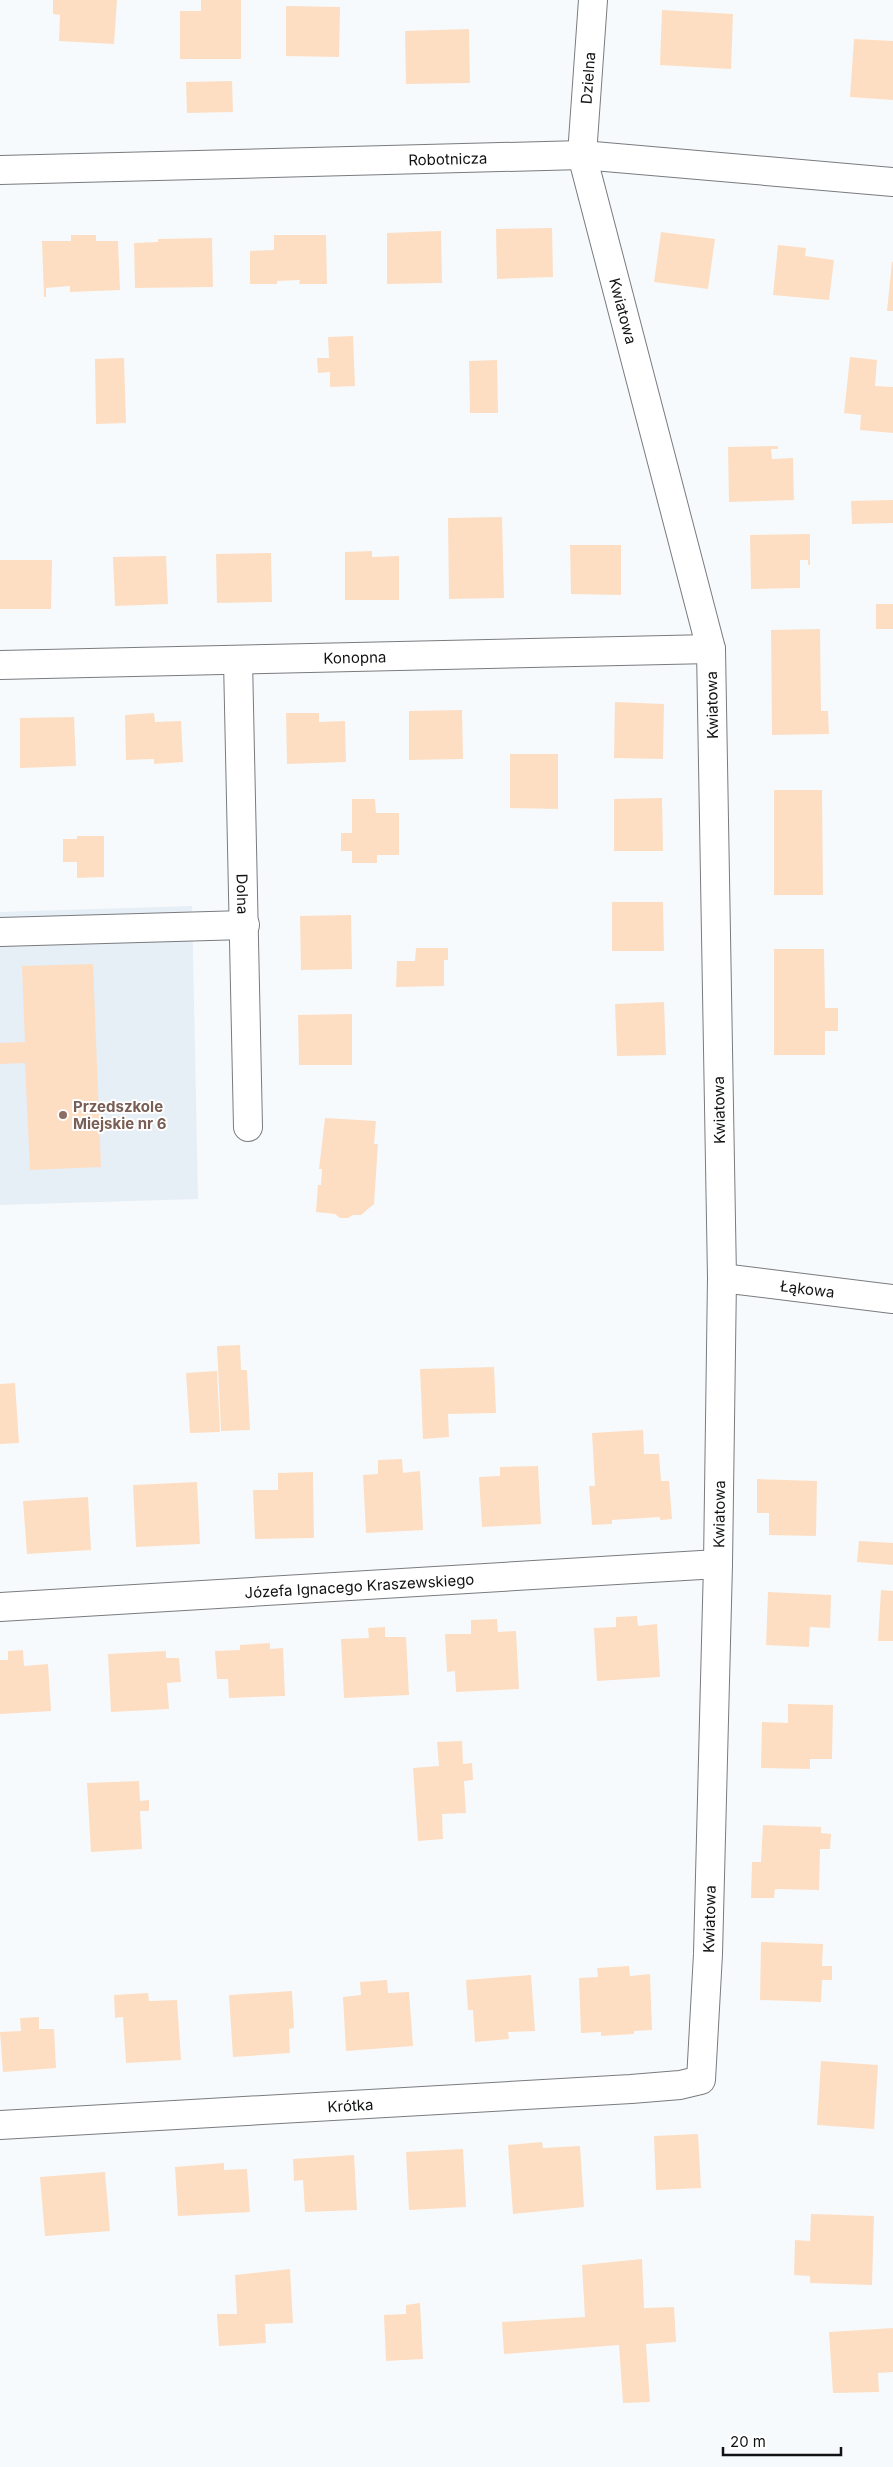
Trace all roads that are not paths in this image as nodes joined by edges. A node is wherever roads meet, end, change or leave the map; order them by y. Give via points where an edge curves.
1 (593, 0) edge
2 (582, 155) junction
3 (0, 170) edge
4 (893, 182) edge
5 (711, 649) junction
6 (238, 660) junction
7 (0, 665) edge
8 (245, 925) junction
9 (0, 932) edge
10 (248, 1127) dead end
11 (722, 1278) junction
12 (893, 1299) edge
13 (718, 1564) junction
14 (0, 1607) edge
15 (701, 2080) joint
16 (0, 2125) edge

1 - 2 street, Dzielna
2 - 3 street, Robotnicza
2 - 4 street, Robotnicza
2 - 5 street, Kwiatowa
5 - 6 street, Konopna
5 - 11 street, Kwiatowa
6 - 7 street, Konopna
6 - 8 street, Dolna
8 - 9 street
8 - 10 street, Dolna
11 - 12 street, Łąkowa
11 - 13 street, Kwiatowa
13 - 14 street, Józefa Ignacego Kraszewskiego
13 - 15 street, Kwiatowa via 708,1954
15 - 16 street, Krótka via 631,2089

